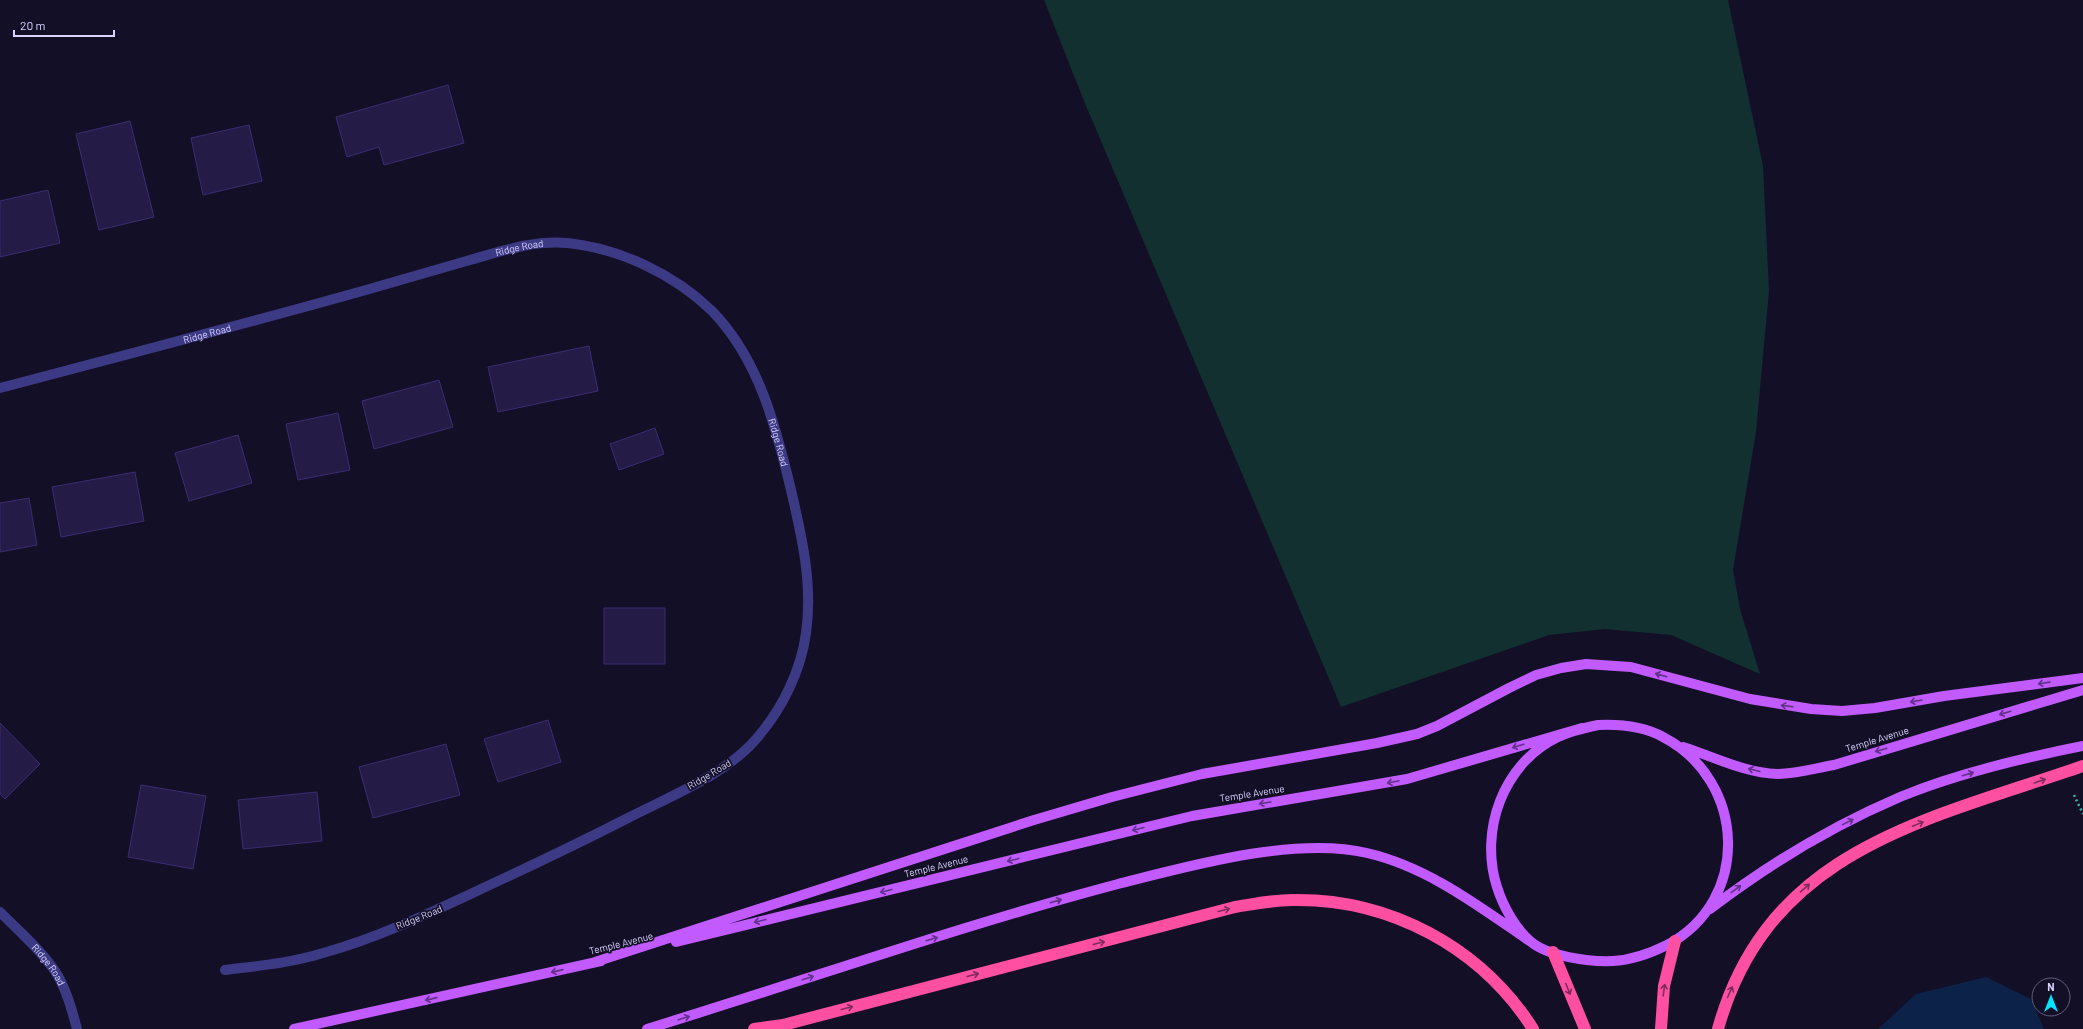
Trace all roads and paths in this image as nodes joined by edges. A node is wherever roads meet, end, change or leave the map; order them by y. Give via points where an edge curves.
1 (0, 388) edge
2 (2083, 678) edge
3 (2083, 690) edge
4 (1582, 728) junction
5 (1677, 745) junction
6 (2083, 746) edge
7 (2083, 766) edge
8 (0, 912) edge
9 (1705, 912) junction
10 (1675, 941) junction
11 (1531, 942) junction
12 (1553, 952) junction
13 (595, 962) junction
14 (225, 970) dead end
15 (77, 1029) edge
16 (294, 1029) edge
17 (647, 1029) edge
18 (754, 1029) edge
19 (1533, 1029) edge
20 (1585, 1029) edge
21 (1661, 1029) edge
22 (1718, 1029) edge

1 - 14 street, Ridge Road via 525,245 563,242 600,248 644,265 677,284 711,311 738,343 764,394 778,435 804,547 809,598 806,636 794,677 779,708 756,740 726,766 674,794 578,844 439,909 322,954
2 -> 13 main road via 1842,711 1750,700 1631,667 1586,664 1562,668 1523,682 1417,734 1377,744 1202,774 1112,797
3 -> 5 main road, Temple Avenue via 1834,765 1792,772 1777,774 1749,769
4 - 5 main road via 1615,724 1632,726 1663,736
4 - 11 main road via 1558,737 1536,751 1517,769 1504,791 1494,817 1490,846 1493,874 1501,900
4 -> 13 main road, Temple Avenue via 1407,779 1192,816
5 - 9 main road via 1708,775 1721,801 1727,822 1728,844 1724,873
9 -> 6 main road via 1776,862 1833,829 1901,797 1989,768
22 -> 7 highway via 1725,1003 1738,975 1764,931 1786,905 1814,880 1839,862 1895,833
8 - 15 street, Ridge Road via 56,972
9 - 10 main road
10 - 12 main road via 1656,951 1615,961 1596,961
21 -> 10 highway via 1664,986
11 - 12 main road
17 -> 11 main road via 950,933 1094,891 1200,864 1295,849 1353,850 1404,864 1443,884
12 -> 20 highway
13 -> 16 main road, Temple Avenue
18 -> 19 highway via 783,1025 1235,907 1292,900 1329,901 1364,907 1434,934 1487,973

